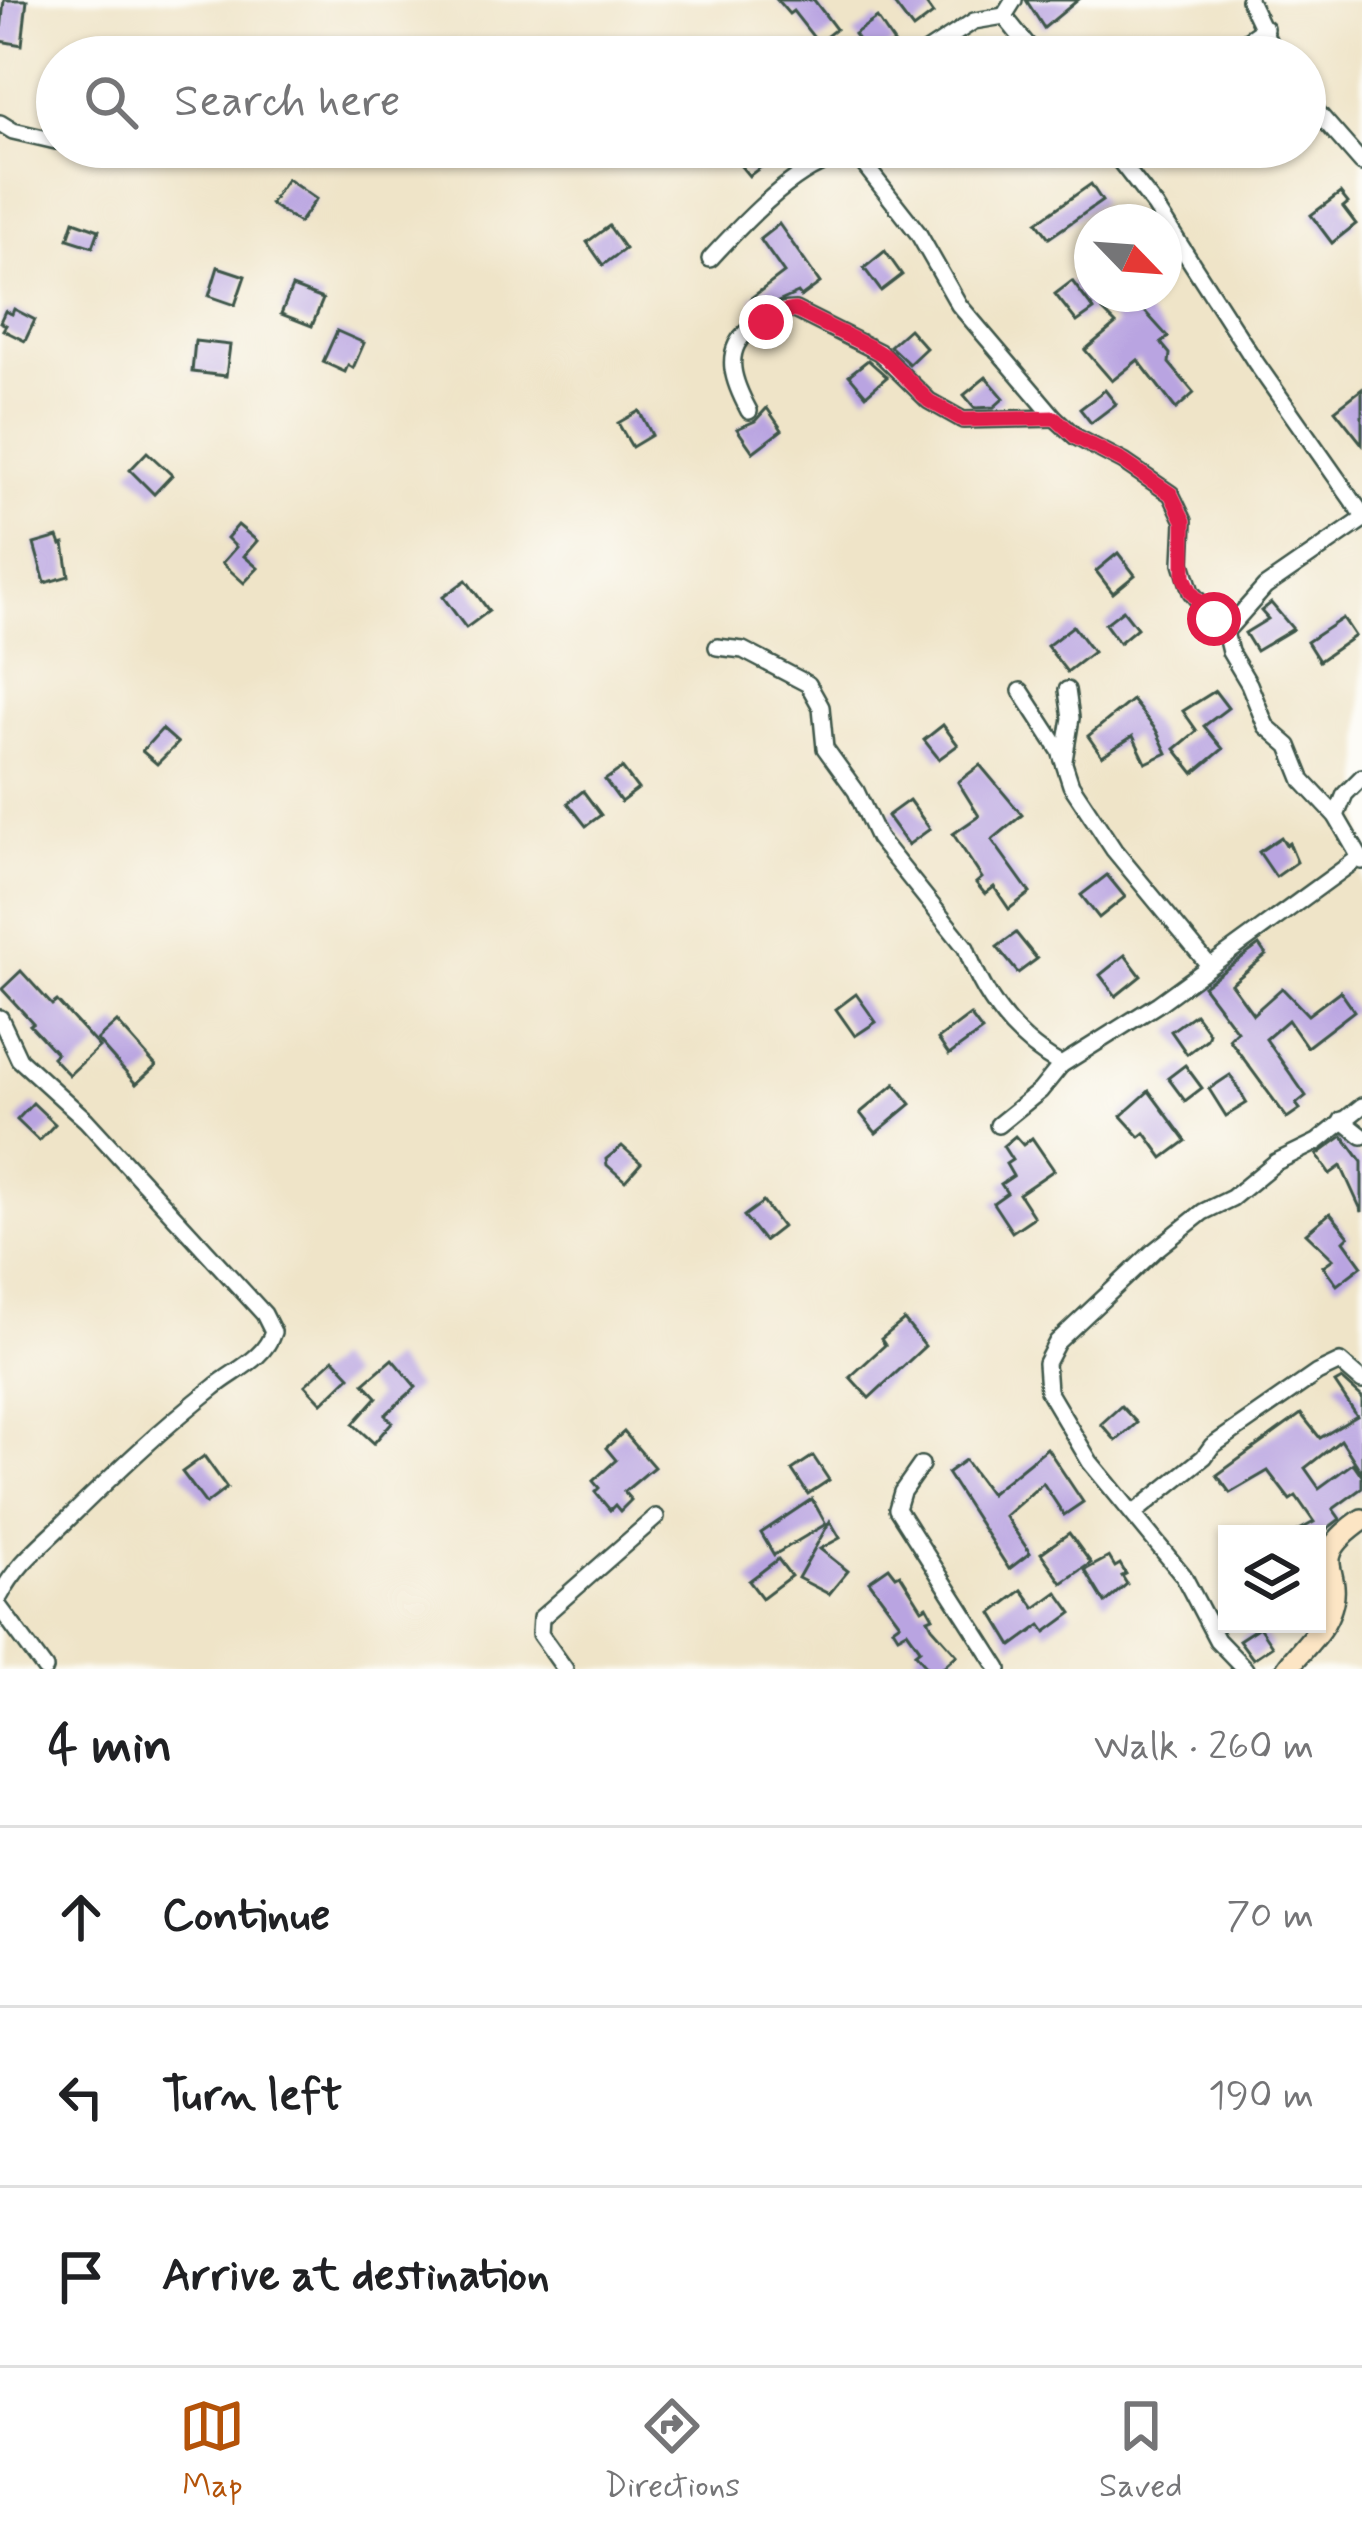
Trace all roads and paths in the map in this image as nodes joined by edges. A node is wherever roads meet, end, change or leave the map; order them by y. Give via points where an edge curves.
1 (1014, 0) edge
2 (1249, 0) edge
3 (1004, 16) junction
4 (1265, 28) junction
5 (951, 36) edge
6 (1020, 36) edge
7 (1253, 36) edge
8 (1268, 36) edge
9 (1326, 122) edge
10 (0, 123) edge
11 (36, 136) edge
12 (1362, 163) edge
13 (817, 168) edge
14 (868, 168) edge
15 (1125, 168) edge
16 (710, 259) dead end
17 (749, 411) dead end
18 (1055, 418) junction
19 (1362, 517) edge
20 (1225, 632) junction
21 (717, 647) dead end
22 (1067, 690) dead end
23 (1022, 691) dead end
24 (1064, 760) junction
25 (1362, 777) edge
26 (1336, 816) junction
27 (1361, 859) edge
28 (1208, 964) junction
29 (0, 1018) edge
30 (1060, 1065) junction
31 (1362, 1106) edge
32 (1342, 1120) junction
33 (998, 1126) dead end
34 (1362, 1136) edge
35 (1362, 1381) edge
36 (921, 1465) dead end
37 (1134, 1514) junction
38 (656, 1517) dead end
39 (1362, 1520) edge
40 (0, 1596) edge
41 (0, 1608) edge
42 (45, 1669) edge
43 (565, 1669) edge
44 (999, 1669) edge
45 (1245, 1669) edge
46 (1286, 1669) edge

1 - 3 street
2 - 4 street
3 - 5 street
3 - 6 street
4 - 7 street
4 - 8 street
9 - 12 street
10 - 11 street
13 - 16 street via 751,215
14 - 18 street via 918,232 959,305
15 - 19 street
17 - 18 street via 734,384 735,350 752,327 795,310 879,352 929,401 963,420
18 - 20 street via 1171,494 1184,521 1184,577
19 - 20 street via 1264,587
20 - 26 street via 1266,726
21 - 30 street via 743,650 808,684 821,707 825,748 878,838 966,948 1000,1016
22 - 24 street
23 - 24 street
24 - 28 street via 1071,785 1114,850
25 - 26 street
26 - 27 street
27 - 28 street
28 - 30 street
29 - 40 street via 19,1059 86,1120 273,1332 253,1360 111,1474 19,1564
30 - 33 street
31 - 32 street
32 - 34 street
32 - 37 street via 1154,1251 1049,1354 1048,1391 1090,1462
35 - 37 street via 1340,1362 1317,1372
36 - 44 street via 897,1510
37 - 45 street
38 - 43 street via 545,1612 540,1634
39 - 46 street via 1330,1549 1329,1612
41 - 42 street

